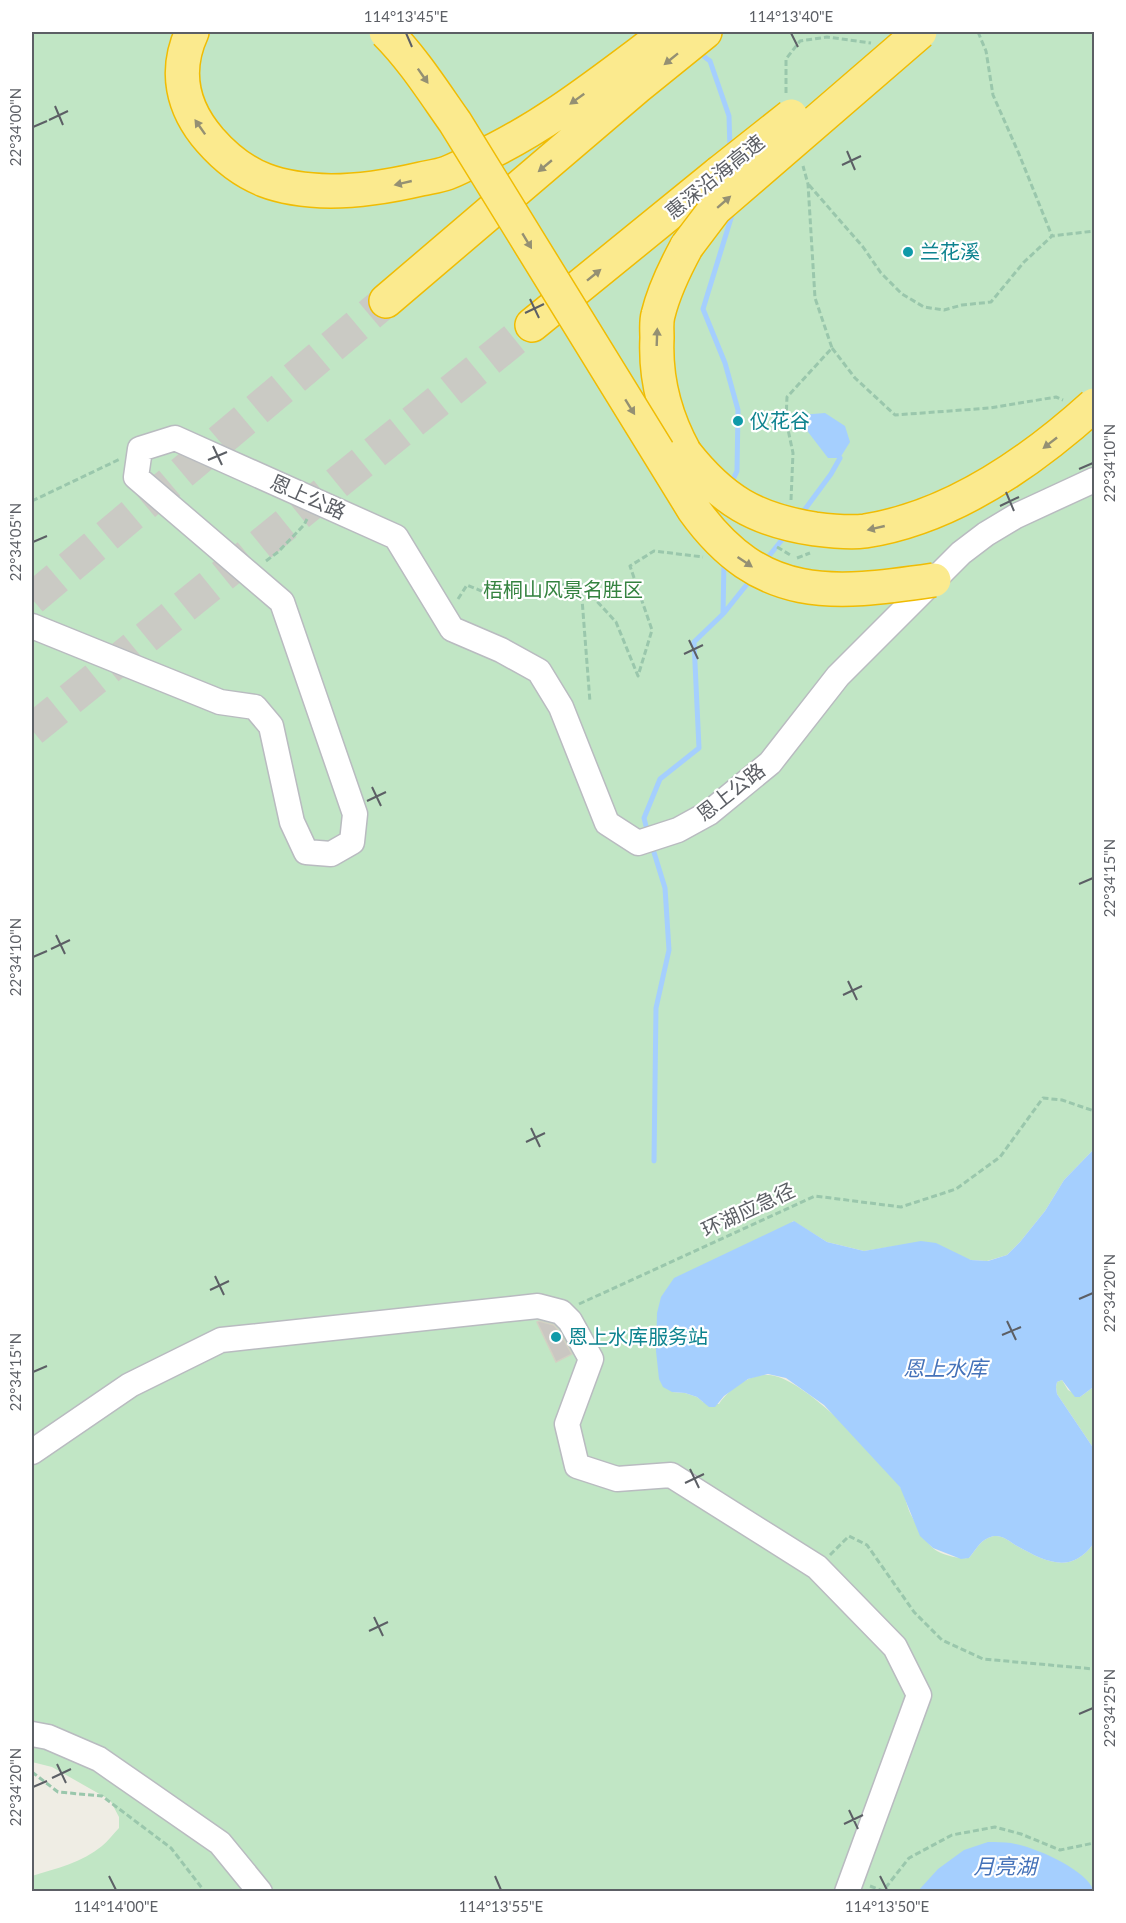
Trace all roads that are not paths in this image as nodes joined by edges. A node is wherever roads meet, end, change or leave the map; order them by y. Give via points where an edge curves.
1 (192, 32) edge
2 (386, 32) edge
3 (668, 32) edge
4 (705, 32) edge
5 (920, 32) edge
6 (889, 38) edge
7 (630, 76) junction
8 (386, 301) tunnel mouth
9 (532, 325) tunnel mouth
10 (1080, 403) edge
11 (1095, 480) edge
12 (934, 580) junction
13 (32, 626) edge
14 (32, 1452) edge
15 (32, 1734) edge
16 (260, 1892) edge
17 (847, 1892) edge

7 -> 1 highway via 497,150 447,173 385,187 306,190 272,184 241,168 199,126 184,93 182,74
2 -> 12 highway, bridge via 419,70 455,122 708,530 747,565 770,577 821,589 857,590
3 - 7 highway
4 -> 7 highway
10 -> 5 highway, bridge via 1040,450 1009,472 927,513 864,531 807,528 749,510 704,477 672,430 656,360 657,316 687,246 715,209
9 -> 6 highway, 惠深沿海高速, bridge
7 -> 8 highway
11 - 12 street, 恩上公路 via 986,534
12 - 13 street, 恩上公路 via 838,676 770,763 709,813 678,830 638,843 607,823 561,707 539,671 452,629 396,537 175,438 140,449 136,477 282,602 355,814 352,842 331,854 306,852 292,822 271,726 255,707 220,702
14 - 17 street via 130,1385 221,1340 538,1306 561,1312 591,1359 567,1424 577,1466 617,1479 671,1475 817,1567 895,1647 919,1695
15 - 16 street via 99,1759 219,1843

